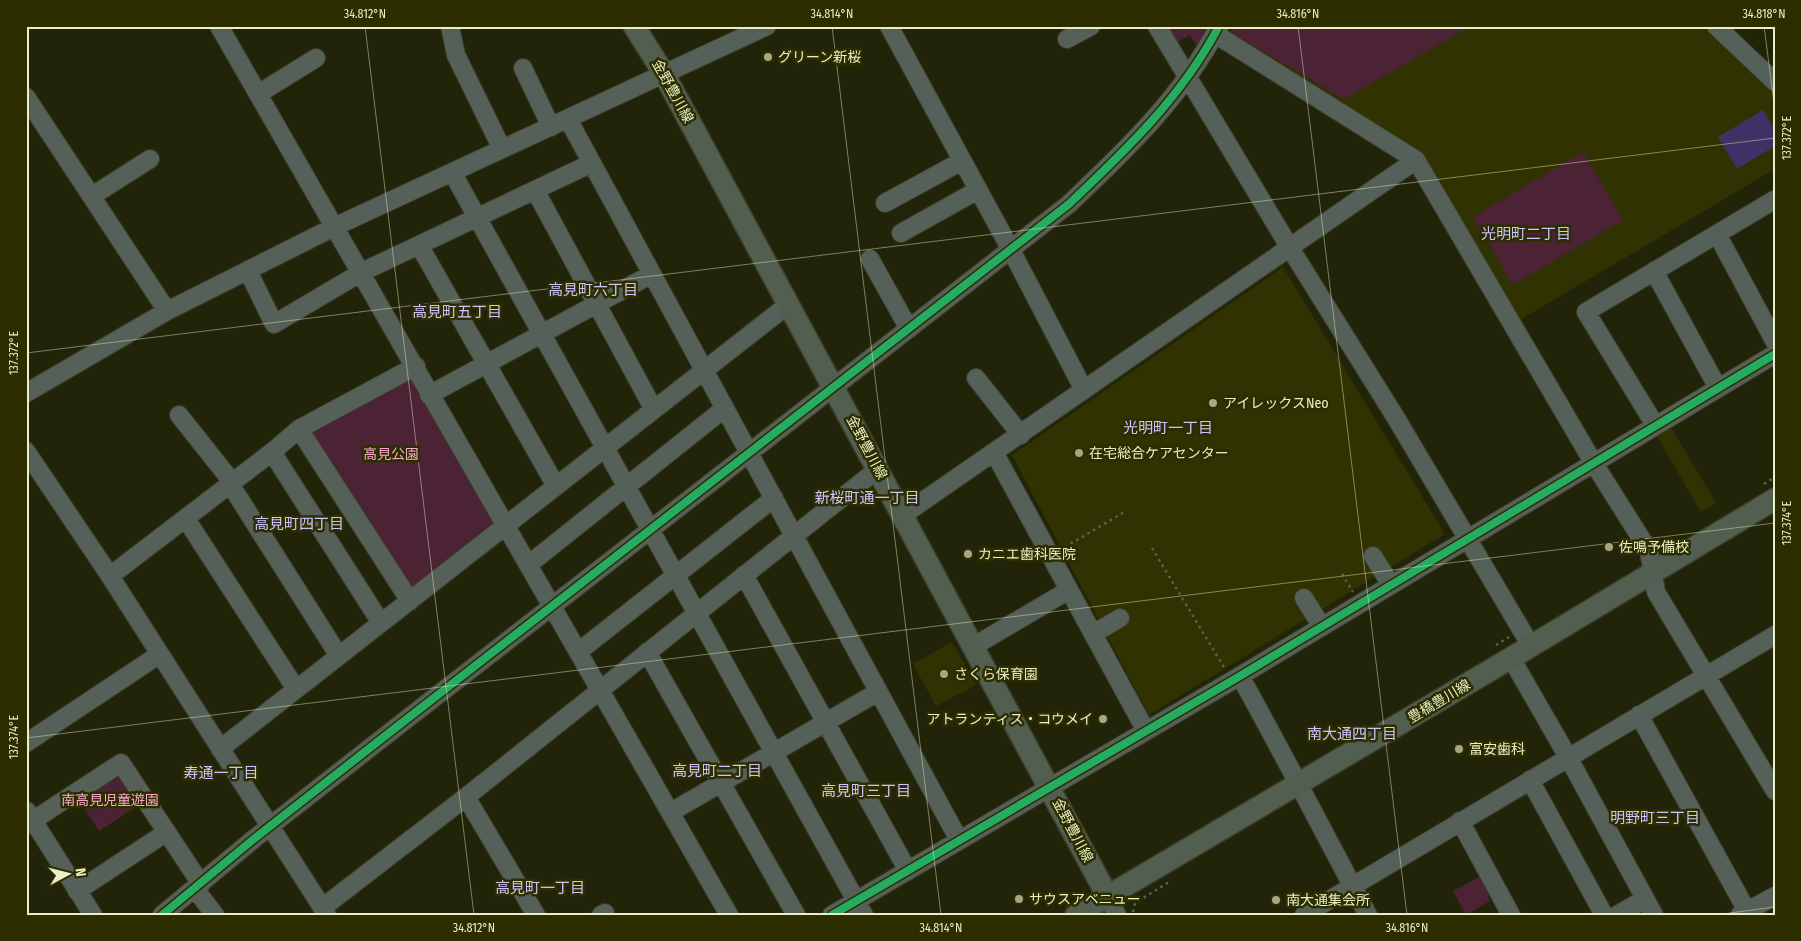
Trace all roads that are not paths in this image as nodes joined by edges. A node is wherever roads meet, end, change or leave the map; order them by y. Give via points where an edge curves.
1 (219, 26) edge
2 (450, 26) edge
3 (767, 26) edge
4 (889, 26) edge
5 (1091, 26) edge
6 (1157, 26) edge
7 (1716, 26) edge
8 (638, 30) edge
9 (1217, 30) edge
10 (1067, 39) dead end
11 (316, 58) dead end
12 (523, 68) dead end
13 (664, 74) junction
14 (1187, 77) junction
15 (1775, 82) edge
16 (258, 94) junction
17 (26, 96) edge
18 (568, 119) junction
19 (550, 127) junction
20 (502, 149) junction
21 (150, 159) dead end
22 (962, 160) junction
23 (1416, 160) junction
24 (592, 163) junction
25 (452, 172) junction
26 (535, 190) junction
27 (978, 190) junction
28 (92, 196) junction
29 (1775, 202) edge
30 (885, 203) dead end
31 (476, 218) junction
32 (334, 227) junction
33 (901, 233) dead end
34 (1717, 234) junction
35 (419, 244) junction
36 (1290, 248) junction
37 (1011, 250) junction
38 (870, 259) dead end
39 (248, 271) junction
40 (1654, 271) junction
41 (362, 272) junction
42 (652, 274) junction
43 (596, 303) junction
44 (789, 304) junction
45 (167, 311) junction
46 (909, 329) junction
47 (542, 334) junction
48 (1775, 342) edge
49 (1775, 354) edge
50 (487, 364) junction
51 (416, 366) junction
52 (704, 369) junction
53 (976, 378) dead end
54 (835, 386) junction
55 (1718, 388) junction
56 (1084, 390) junction
57 (26, 393) edge
58 (430, 395) junction
59 (653, 408) junction
60 (725, 408) junction
61 (179, 415) dead end
62 (1656, 425) junction
63 (299, 430) junction
64 (1021, 436) junction
65 (605, 448) junction
66 (26, 451) edge
67 (749, 451) junction
68 (272, 452) junction
69 (995, 454) junction
70 (1593, 462) junction
71 (878, 469) junction
72 (232, 483) junction
73 (556, 486) junction
74 (627, 486) junction
75 (774, 498) junction
76 (1775, 499) edge
77 (903, 515) junction
78 (186, 519) junction
79 (505, 525) junction
80 (652, 529) junction
81 (795, 535) junction
82 (1466, 539) junction
83 (1373, 556) dead end
84 (528, 565) junction
85 (1652, 572) junction
86 (744, 575) junction
87 (110, 576) junction
88 (676, 576) junction
89 (1391, 585) junction
90 (1069, 590) junction
91 (1304, 598) dead end
92 (410, 601) junction
93 (551, 607) junction
94 (696, 612) junction
95 (1120, 618) dead end
96 (381, 623) junction
97 (1322, 627) junction
98 (1093, 634) junction
99 (1775, 636) edge
100 (974, 646) junction
101 (1531, 646) junction
102 (578, 652) junction
103 (647, 652) junction
104 (160, 654) junction
105 (339, 656) junction
106 (1511, 658) junction
107 (1234, 674) junction
108 (1706, 675) junction
109 (296, 689) junction
110 (600, 689) junction
111 (878, 692) junction
112 (1639, 715) junction
113 (824, 722) junction
114 (1146, 731) junction
115 (26, 742) edge
116 (220, 749) junction
117 (773, 752) junction
118 (1568, 757) junction
119 (1530, 780) junction
120 (721, 782) junction
121 (1299, 784) junction
122 (1050, 788) junction
123 (1775, 791) edge
124 (466, 797) junction
125 (671, 812) junction
126 (28, 818) edge
127 (1460, 821) junction
128 (269, 827) junction
129 (167, 832) junction
130 (959, 840) junction
131 (908, 871) junction
132 (1352, 885) junction
133 (198, 886) junction
134 (77, 891) junction
135 (1775, 896) edge
136 (1646, 898) junction
137 (1112, 906) edge
138 (860, 907) edge
139 (325, 911) edge
140 (1743, 913) edge
141 (93, 915) edge
142 (162, 915) edge
143 (215, 915) edge
144 (536, 915) edge
145 (729, 915) edge
146 (796, 915) edge
147 (832, 915) edge
148 (1076, 915) edge
149 (1304, 915) edge
150 (1368, 915) edge
151 (1511, 915) edge
152 (1604, 915) edge
153 (1617, 915) edge
154 (1654, 915) edge

1 - 16 street
2 - 20 street via 456,55
3 - 13 street
4 - 22 street
5 - 10 street
6 - 14 street
7 - 15 street
8 - 13 main road, 金野豊川線
9 - 14 street
9 - 23 street
11 - 16 street
12 - 19 street
13 - 18 street
13 - 44 main road, 金野豊川線
14 - 36 street
14 - 37 street via 1134,143 1069,204
16 - 32 street
17 - 28 street
18 - 19 street
18 - 24 street
19 - 20 street
20 - 25 street
21 - 28 street
22 - 27 street
22 - 30 street
23 - 36 street
23 - 70 street
24 - 26 street
24 - 42 street
25 - 31 street
25 - 32 street
26 - 31 street
26 - 43 street
27 - 33 street
27 - 37 street
28 - 45 street
29 - 34 street
31 - 35 street
31 - 47 street
32 - 39 street
32 - 41 street
34 - 40 street
34 - 48 street
35 - 41 street
35 - 50 street
36 - 56 street
36 - 82 street via 1396,418
37 - 46 street
37 - 56 street
38 - 46 street
39 - 41 street via 274,324
39 - 45 street
40 - 55 street
40 - 62 street via 1586,312
41 - 51 street
42 - 43 street
42 - 52 street
43 - 47 street
43 - 59 street
44 - 52 street
44 - 54 main road, 金野豊川線
45 - 57 street
46 - 54 street
47 - 50 street
47 - 65 street
49 - 55 street
50 - 58 street
50 - 73 street
51 - 58 street
51 - 63 street
52 - 59 street
52 - 60 street
53 - 64 street
54 - 67 street
54 - 71 main road, 金野豊川線
55 - 62 street
56 - 64 street
58 - 79 street
59 - 65 street
60 - 67 street
60 - 74 street
61 - 72 street
62 - 70 street
63 - 68 street
63 - 92 street
64 - 69 street
65 - 73 street
65 - 74 street
66 - 87 street
67 - 75 street
67 - 80 street
68 - 72 street
68 - 96 street
69 - 77 street
69 - 90 street
70 - 82 street
70 - 85 street via 1649,551
71 - 77 main road, 金野豊川線
71 - 81 street
72 - 78 street
72 - 105 street
73 - 79 street
74 - 80 street
74 - 84 street
75 - 81 street
75 - 88 street
76 - 85 main road, 豊橋豊川線
77 - 100 main road, 金野豊川線
78 - 87 street
78 - 109 street
79 - 84 street
79 - 92 street
80 - 88 street
80 - 93 street
81 - 86 street
81 - 111 street
82 - 89 street
82 - 101 street
83 - 89 street
84 - 93 street
85 - 101 main road, 豊橋豊川線
85 - 108 street via 1656,592
86 - 94 street
86 - 113 street
87 - 104 street
88 - 94 street
88 - 102 street
89 - 97 street
90 - 98 street
90 - 100 street
91 - 97 street
92 - 96 street
93 - 102 street
93 - 128 street
94 - 103 street
94 - 117 street
95 - 98 street
96 - 105 street
97 - 107 street
98 - 114 street
99 - 108 street
100 - 122 main road, 金野豊川線
101 - 106 main road, 豊橋豊川線
102 - 110 street
103 - 110 street
103 - 120 street
104 - 115 street
104 - 116 street
105 - 109 street
106 - 118 street
106 - 121 main road, 豊橋豊川線
107 - 114 street
107 - 121 street
108 - 112 street
108 - 123 street
109 - 116 street
110 - 124 street
110 - 125 street
111 - 113 street
111 - 130 street
112 - 118 street
112 - 140 street
113 - 117 street
113 - 131 street
114 - 122 street
116 - 128 street
117 - 120 street
117 - 138 street
118 - 119 street
118 - 136 street
119 - 127 street
119 - 152 street
120 - 125 street
120 - 146 street
121 - 132 street
121 - 137 main road, 豊橋豊川線
122 - 130 street
122 - 137 main road, 金野豊川線
124 - 139 street
124 - 144 street
125 - 145 street
126 - 129 street via 121,763
126 - 134 street
127 - 132 street
127 - 151 street
128 - 133 street
128 - 139 street
129 - 133 street
129 - 134 street
130 - 131 street
131 - 138 street
132 - 149 street
132 - 150 street
133 - 142 street
133 - 143 street
134 - 141 street
135 - 140 street
136 - 153 street
136 - 154 street
137 - 148 main road, 豊橋豊川線
138 - 147 street

